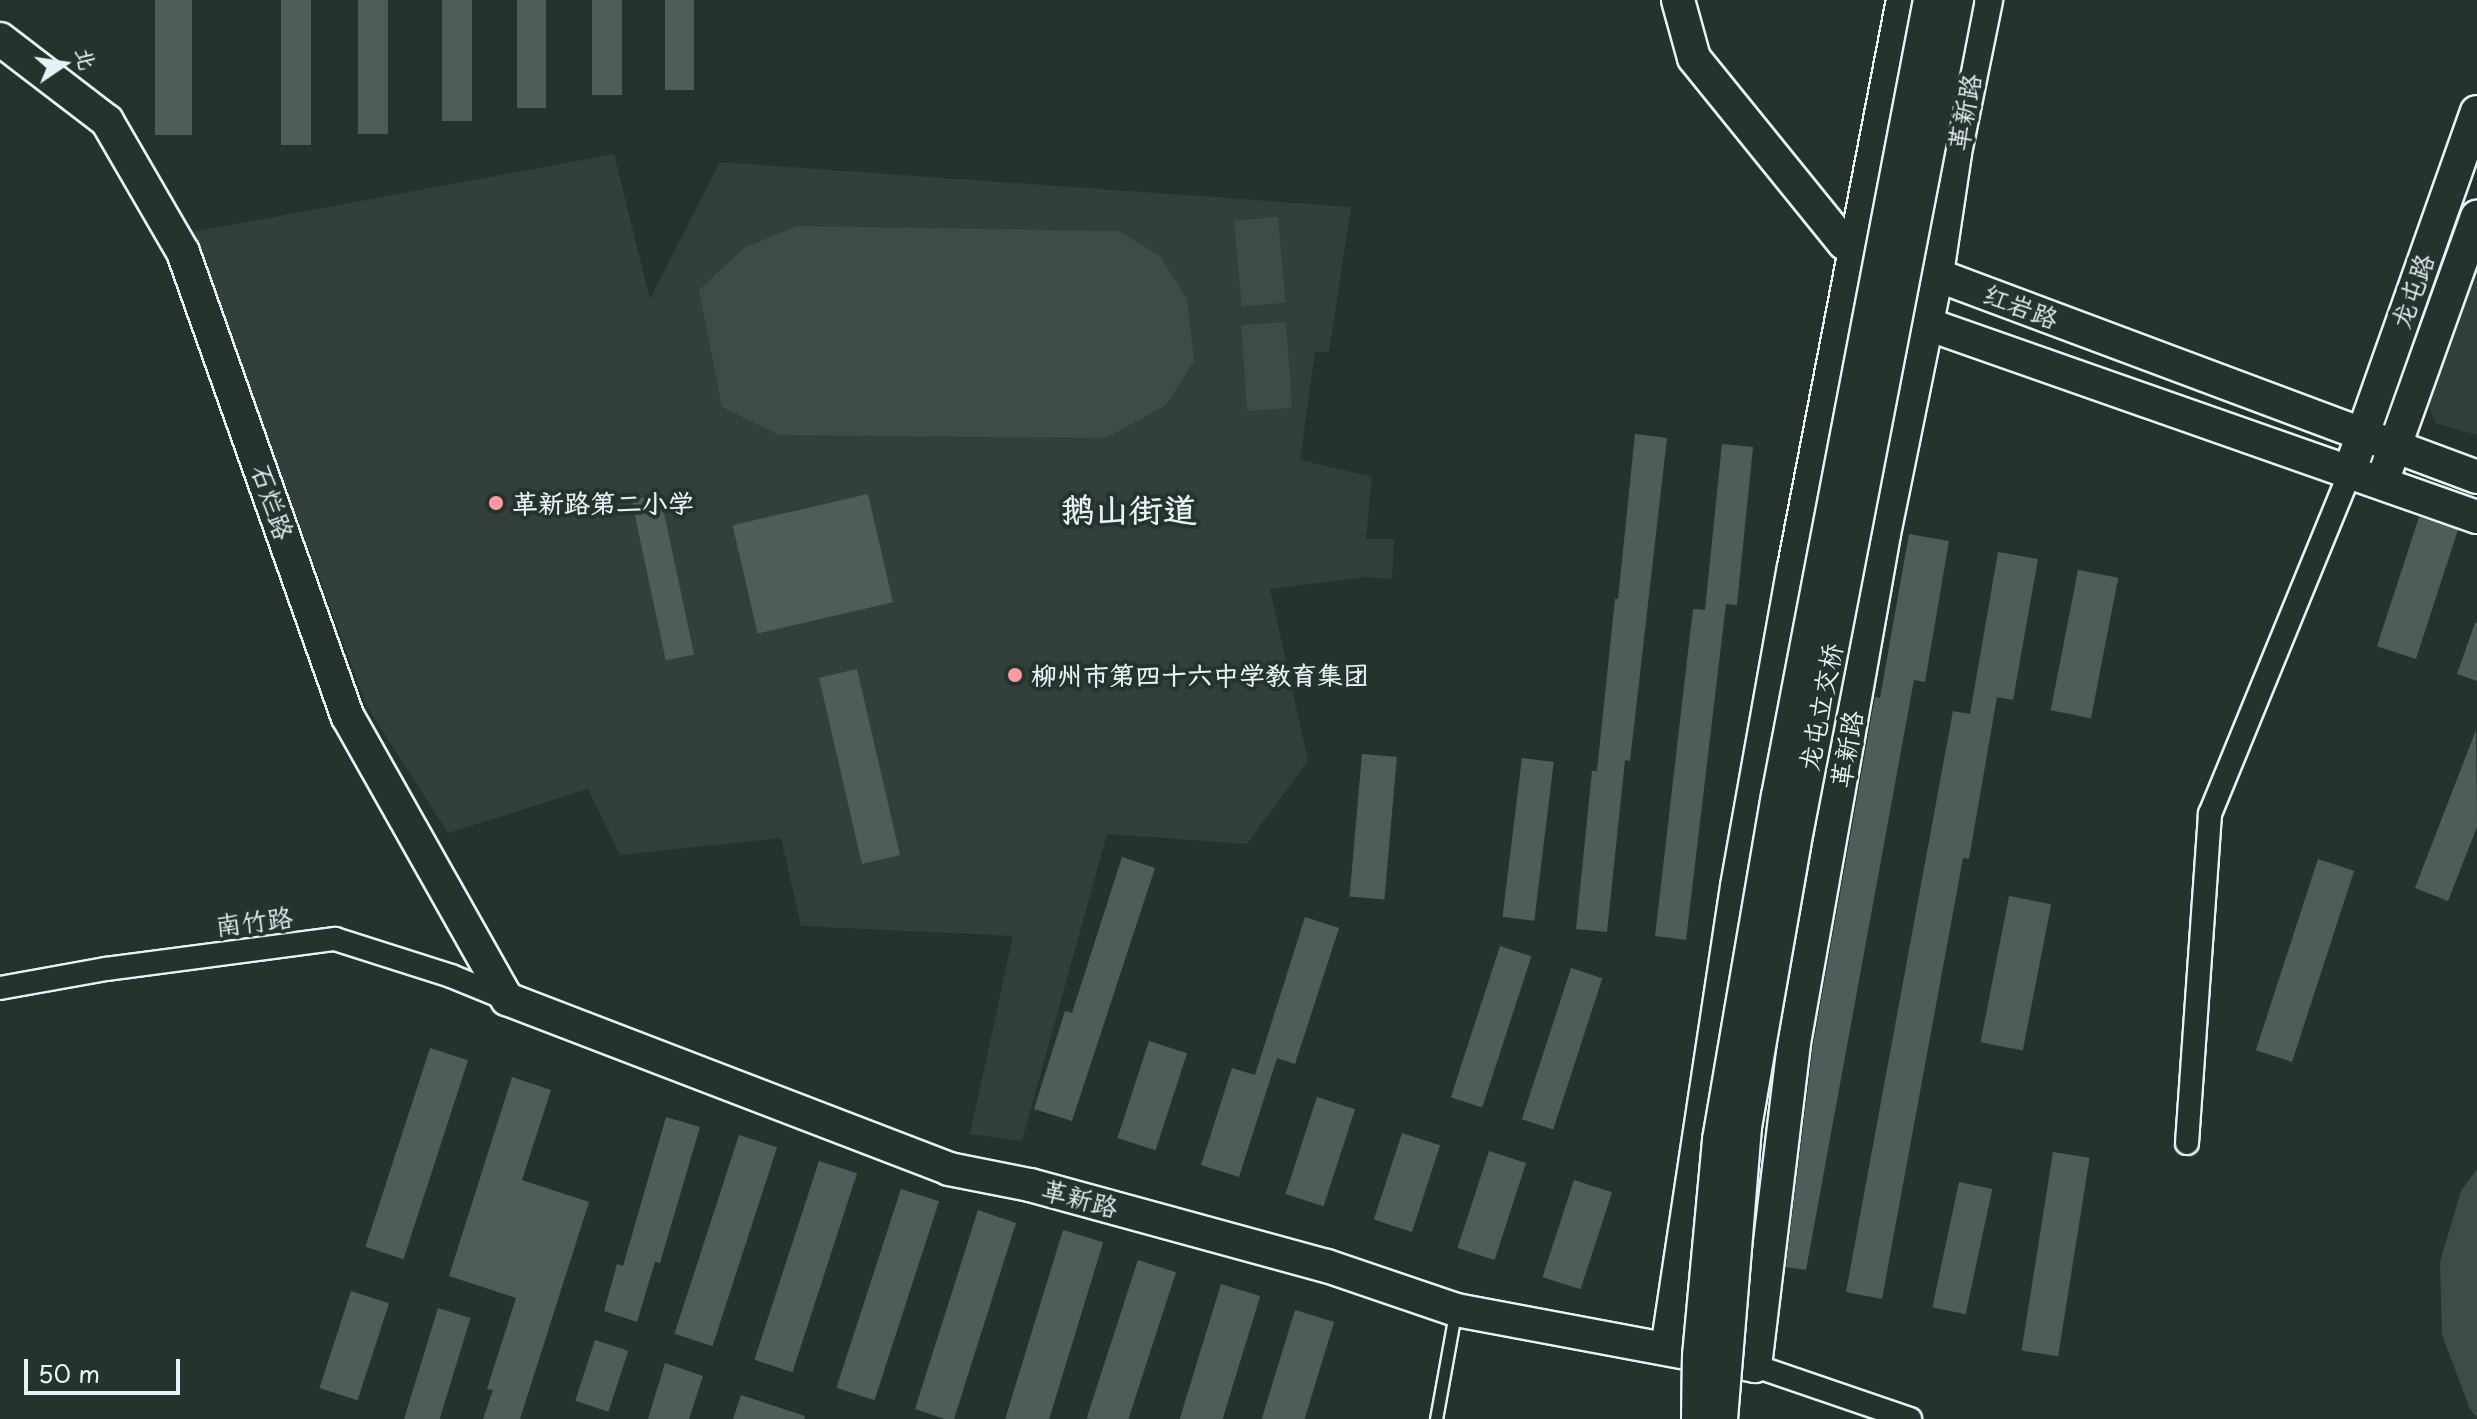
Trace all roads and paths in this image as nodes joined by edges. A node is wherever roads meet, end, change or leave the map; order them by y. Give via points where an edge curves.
1 (1678, 0) edge
2 (1903, 0) edge
3 (1930, 0) edge
4 (1957, 0) edge
5 (1986, 0) edge
6 (0, 39) edge
7 (2477, 112) edge
8 (2477, 217) edge
9 (1856, 248) junction
10 (1937, 274) junction
11 (1927, 324) junction
12 (2360, 434) junction
13 (2395, 447) junction
14 (2351, 470) junction
15 (2477, 477) edge
16 (2382, 482) junction
17 (2477, 517) edge
18 (0, 988) edge
19 (507, 999) junction
20 (2187, 1143) dead end
21 (1456, 1310) junction
22 (1667, 1349) junction
23 (1755, 1366) junction
24 (1436, 1419) edge
25 (1698, 1419) edge
26 (1721, 1419) edge
27 (1910, 1419) edge

1 - 9 street, 红岩路 via 1694,58 1844,243
2 - 9 street
3 - 25 street, 龙屯立交桥, bridge via 1778,796 1719,1140
4 - 26 street, 龙屯立交桥, bridge via 1745,1127
5 - 10 street, 革新路
6 - 19 street, 石烂路 via 107,121 183,252 348,717
7 - 12 street, 龙屯路
8 - 13 street, 龙屯路
9 - 10 street, 红岩路
9 - 11 street
9 - 22 street via 1740,871
10 - 11 street, 革新路
10 - 12 street, 红岩路
11 - 14 street
11 - 23 street, 革新路 via 1884,534 1794,1043
12 - 13 street, 红岩路
12 - 14 street, 龙屯路
13 - 15 street, 红岩路
13 - 16 street, 龙屯路
14 - 16 street
14 - 20 street via 2210,814
16 - 17 street
18 - 19 street, 南竹路 via 335,939
19 - 21 street, 革新路 via 949,1169 1030,1185 1312,1262
21 - 22 street, 革新路
21 - 24 lane
22 - 23 street, 革新路
23 - 27 street

